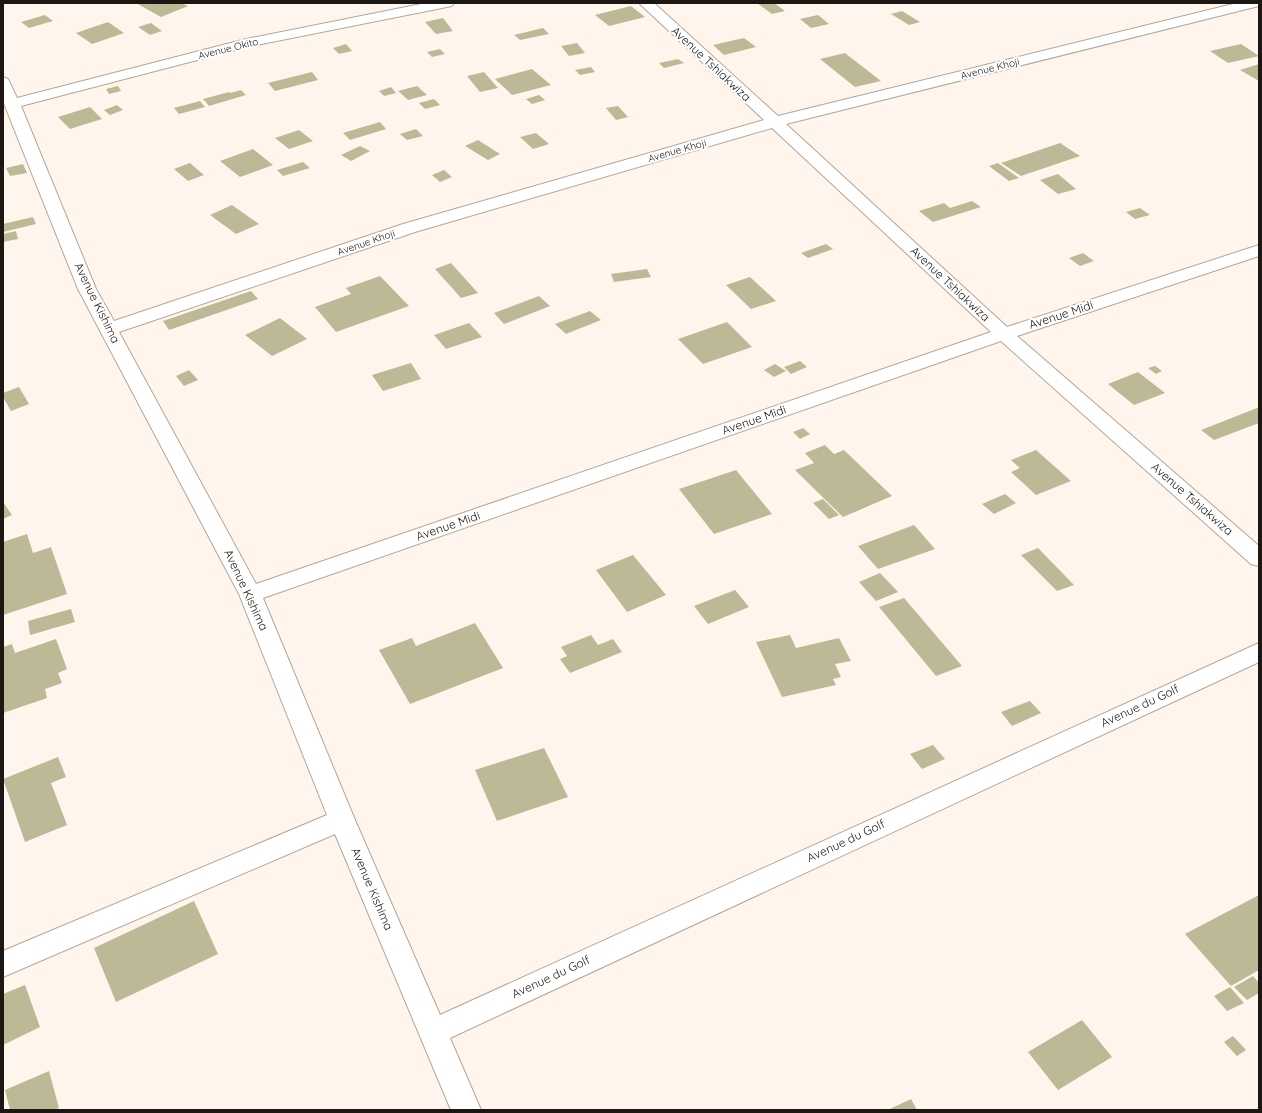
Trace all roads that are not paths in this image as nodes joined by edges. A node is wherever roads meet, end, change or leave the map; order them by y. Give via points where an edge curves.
1 (447, 3) edge
2 (646, 3) edge
3 (1254, 3) edge
4 (3, 82) edge
5 (12, 104) junction
6 (774, 122) junction
7 (1259, 250) edge
8 (108, 329) junction
9 (1004, 334) junction
10 (1259, 558) edge
11 (250, 594) junction
12 (1259, 652) edge
13 (342, 820) junction
14 (3, 964) edge
15 (433, 1032) junction
16 (466, 1110) edge

1 - 5 street, Avenue Okito via 246,43
2 - 6 street, Avenue Tshiakwiza
3 - 6 street, Avenue Khoji
4 - 5 street, Avenue Kishima
5 - 8 street, Avenue Kishima via 87,289
6 - 8 street, Avenue Khoji via 409,228
6 - 9 street, Avenue Tshiakwiza
7 - 9 street, Avenue Midi
8 - 11 street, Avenue Kishima
9 - 10 street, Avenue Tshiakwiza
9 - 11 street, Avenue Midi
11 - 13 street, Avenue Kishima
12 - 15 street, Avenue du Golf
13 - 14 street
13 - 15 street, Avenue Kishima
15 - 16 street, Avenue Kishima

